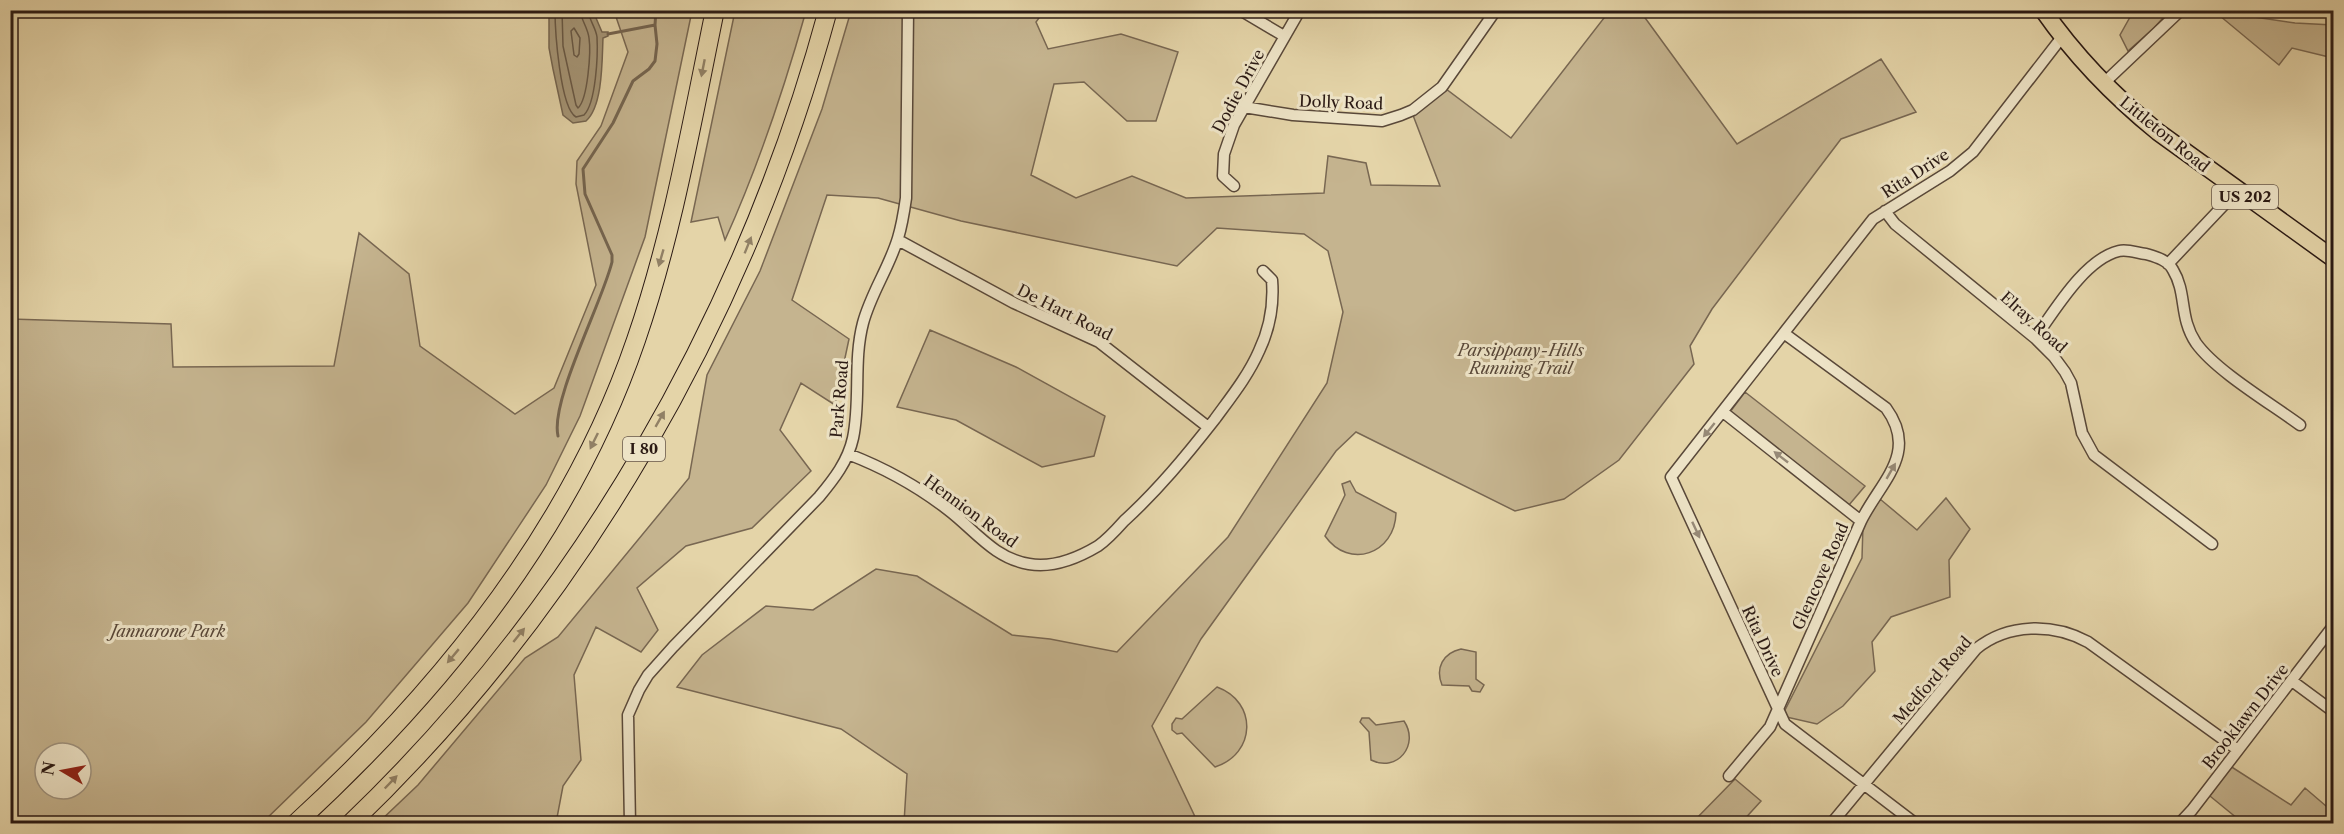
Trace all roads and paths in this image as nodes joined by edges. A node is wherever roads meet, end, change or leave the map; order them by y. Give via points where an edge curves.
1 (715, 10) edge
2 (828, 10) edge
3 (908, 10) edge
4 (1240, 10) edge
5 (1300, 10) edge
6 (1496, 10) edge
7 (2043, 10) edge
8 (2181, 10) edge
9 (1284, 36) junction
10 (2062, 37) junction
11 (2105, 82) junction
12 (1244, 107) junction
13 (1234, 186) dead end
14 (2237, 191) junction
15 (1886, 211) junction
16 (898, 240) junction
17 (2334, 259) edge
18 (2168, 264) junction
19 (1263, 271) dead end
20 (1785, 334) junction
21 (2035, 338) junction
22 (1723, 412) junction
23 (2300, 424) dead end
24 (1208, 428) junction
25 (848, 454) junction
26 (1861, 521) junction
27 (2212, 544) dead end
28 (2334, 625) edge
29 (2292, 681) junction
30 (1778, 709) junction
31 (2334, 712) edge
32 (2238, 750) junction
33 (1729, 776) dead end
34 (1863, 784) junction
35 (295, 824) edge
36 (350, 824) edge
37 (630, 824) edge
38 (1831, 824) edge
39 (1916, 824) edge
40 (2179, 824) edge

1 -> 35 highway via 666,243 636,342 589,451 545,529 474,631 375,744
36 -> 2 highway, I 80 via 449,720 525,627 630,473 687,372 746,250 805,93
3 - 16 street, Park Road via 906,198
4 - 9 street
5 - 9 street, Dodie Drive
6 - 12 street, Dolly Road via 1442,87 1401,115 1382,121 1293,115
7 - 10 main road, Littleton Road / US 202
8 - 11 street
9 - 12 street, Dodie Drive
10 - 11 main road, Littleton Road / US 202
10 - 15 street, Rita Drive via 1972,152 1950,171
11 - 14 main road, Littleton Road / US 202 via 2130,109
12 - 13 street, Dodie Drive via 1224,154 1223,176
14 - 17 main road, Littleton Road / US 202
14 - 18 street
15 - 20 street, Rita Drive via 1854,243
15 - 21 street, Elray Road via 1894,224
16 - 24 street, De Hart Road via 1014,303 1099,342
16 - 25 street, Park Road via 862,326 853,437
18 - 21 street via 2127,250 2098,260 2068,292
18 - 23 street via 2178,281 2187,328 2205,354
19 - 24 street, Hennion Road via 1272,280 1268,329 1248,372
20 - 22 street, Rita Drive
26 -> 20 street, Glencove Road via 1900,453 1894,420 1886,408 1857,385
21 - 27 street, Elray Road via 2071,383 2082,433 2094,455
26 -> 22 street
22 -> 30 street, Rita Drive via 1671,477
24 - 25 street, Hennion Road via 1155,493 1105,541 1079,555 1042,565 1003,556 947,509 877,465
25 - 37 street, Park Road via 819,497 673,647 639,690 628,715
26 - 30 street, Glencove Road
28 - 29 street, Brooklawn Drive
29 - 31 street
29 - 32 street, Brooklawn Drive
30 - 33 street via 1770,727
30 - 34 street via 1785,724
32 - 34 street, Medford Road via 2088,642 2052,629 2021,630 1976,649
32 - 40 street, Brooklawn Drive
34 - 38 street, Medford Road
34 - 39 street

